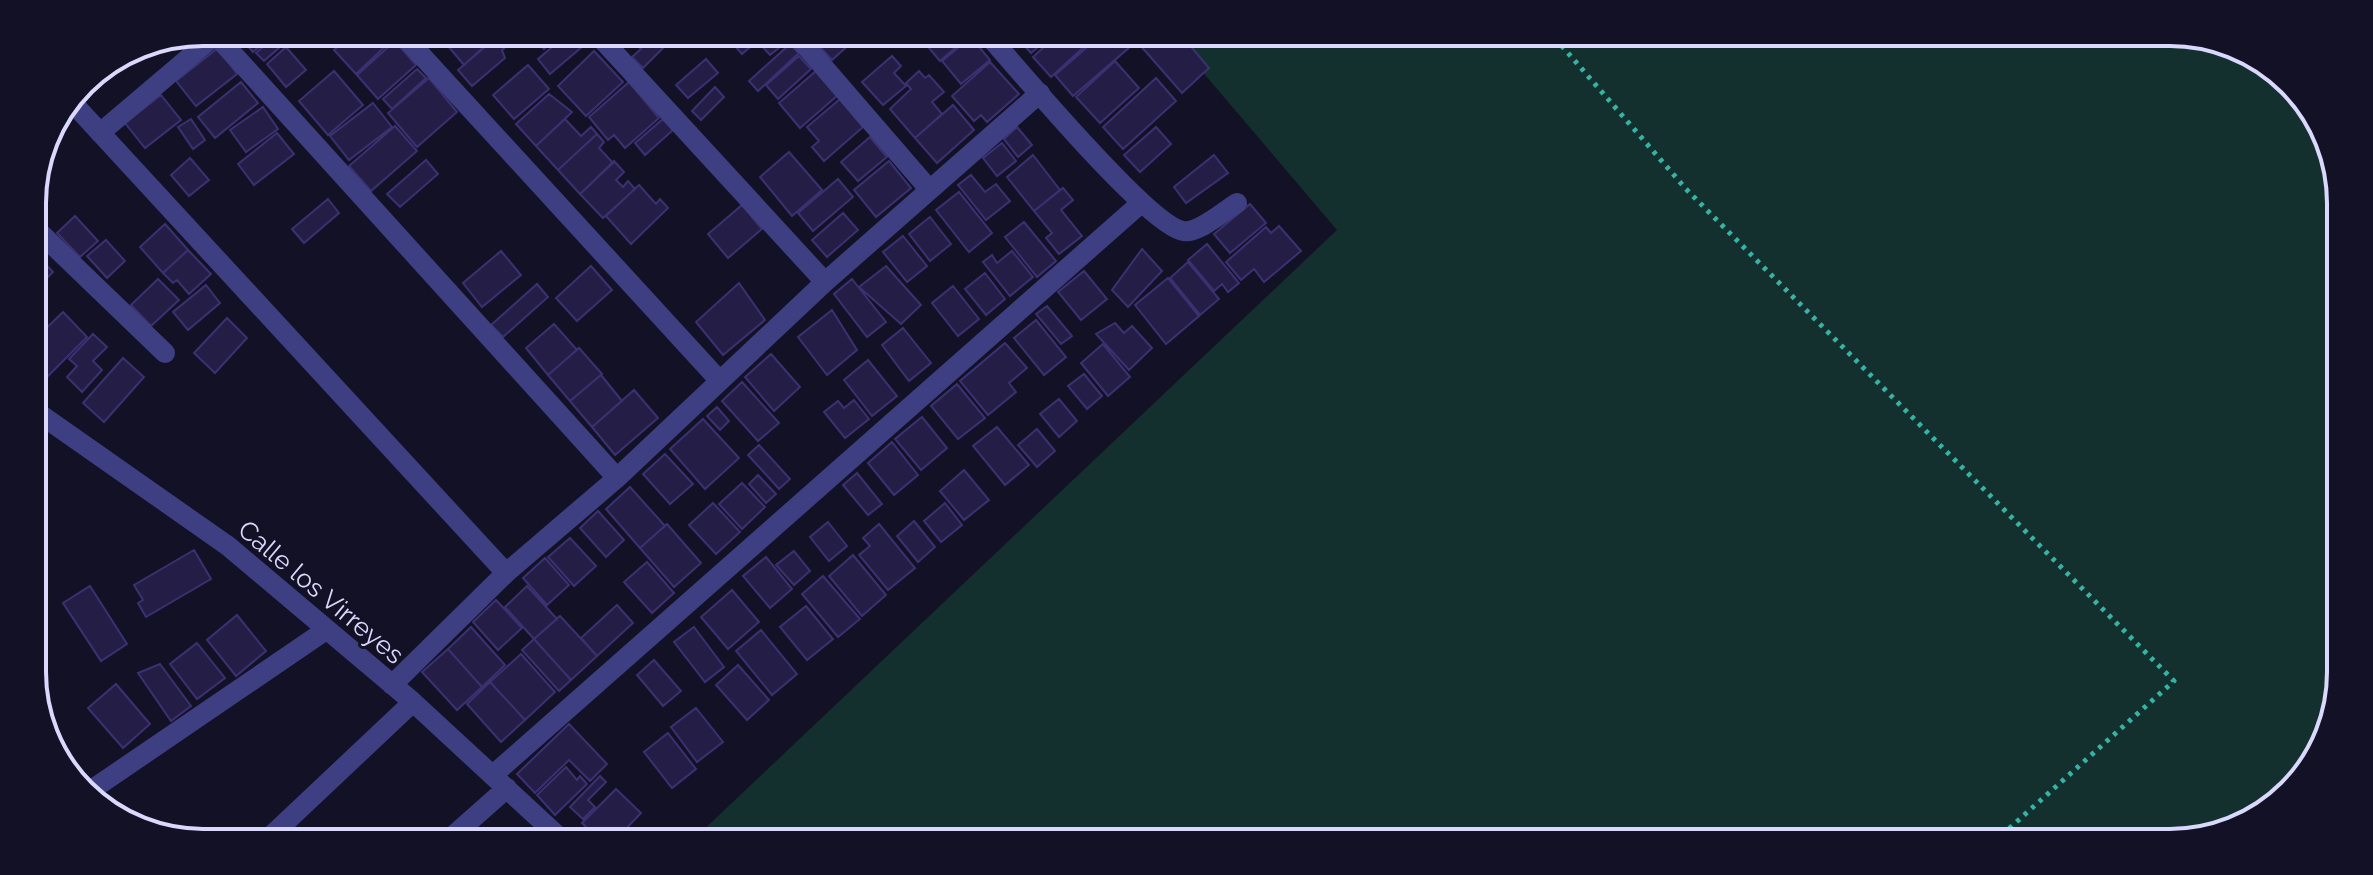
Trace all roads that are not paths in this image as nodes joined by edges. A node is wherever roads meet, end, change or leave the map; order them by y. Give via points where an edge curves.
1 (200, 46) edge
2 (227, 46) edge
3 (413, 46) edge
4 (608, 46) edge
5 (806, 46) edge
6 (998, 46) edge
7 (1040, 93) junction
8 (78, 109) edge
9 (100, 133) junction
10 (929, 189) junction
11 (1237, 203) dead end
12 (1140, 204) junction
13 (46, 239) edge
14 (825, 282) junction
15 (165, 353) dead end
16 (719, 380) junction
17 (46, 418) edge
18 (617, 478) junction
19 (506, 573) junction
20 (326, 630) junction
21 (392, 685) junction
22 (413, 702) junction
23 (500, 782) junction
24 (96, 787) edge
25 (278, 829) edge
26 (459, 829) edge
27 (550, 829) edge

1 - 9 street
2 - 18 street
3 - 16 street
4 - 14 street
5 - 10 street
6 - 7 street
7 - 10 street
7 - 12 street
8 - 9 street
9 - 19 street
10 - 14 street
11 - 12 street via 1187,232
12 - 23 street
13 - 15 street
14 - 16 street
16 - 18 street
17 - 20 street, Calle los Virreyes via 228,546
18 - 19 street
19 - 21 street
20 - 21 street, Calle los Virreyes
20 - 24 street
21 - 22 street, Calle los Virreyes
22 - 23 street, Calle los Virreyes
22 - 25 street
23 - 26 street
23 - 27 street, Calle los Virreyes

